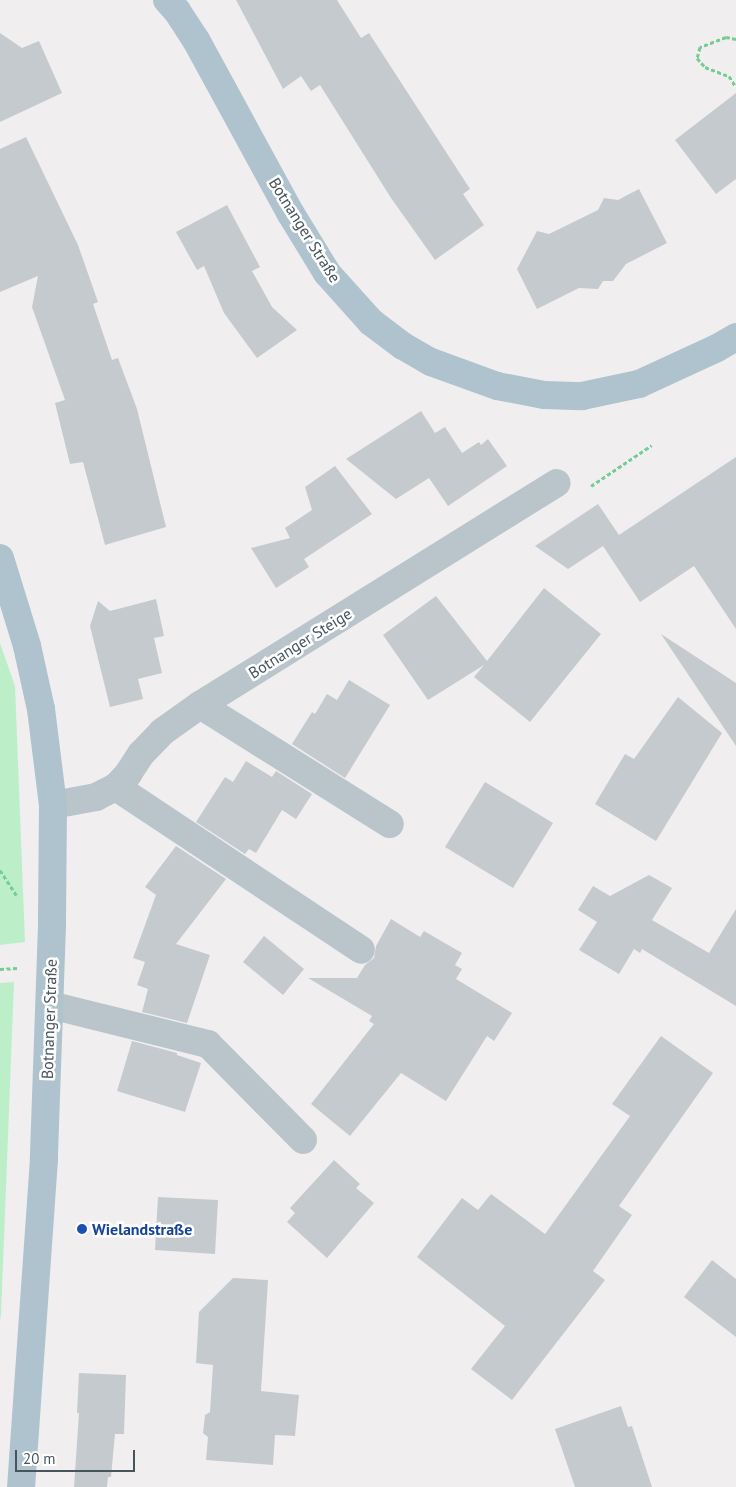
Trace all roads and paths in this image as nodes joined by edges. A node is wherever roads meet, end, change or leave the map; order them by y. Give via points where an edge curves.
1 (166, 0) edge
2 (736, 39) edge
3 (736, 87) edge
4 (736, 337) edge
5 (652, 445) dead end
6 (618, 469) dead end
7 (557, 483) dead end
8 (0, 558) edge
9 (200, 706) junction
10 (116, 787) junction
11 (53, 805) junction
12 (390, 824) dead end
13 (361, 950) dead end
14 (18, 968) dead end
15 (0, 969) edge
16 (50, 1005) junction
17 (303, 1140) dead end
18 (21, 1487) edge

1 - 4 main road, Botnanger Straße via 177,10 196,40 327,273 371,322 424,358 497,386 544,395 582,396 639,384
2 - 3 path via 726,37 700,47 697,58 705,67 729,76
5 - 6 path
7 - 9 street, Botnanger Steige
8 - 11 main road, Botnanger Straße via 28,646
9 - 10 street, Botnanger Steige via 162,732
9 - 12 street
10 - 11 street, Botnanger Steige via 96,797
10 - 13 street
11 - 16 main road, Botnanger Straße
14 - 15 path
16 - 17 street via 208,1044
16 - 18 main road, Botnanger Straße via 44,1159

